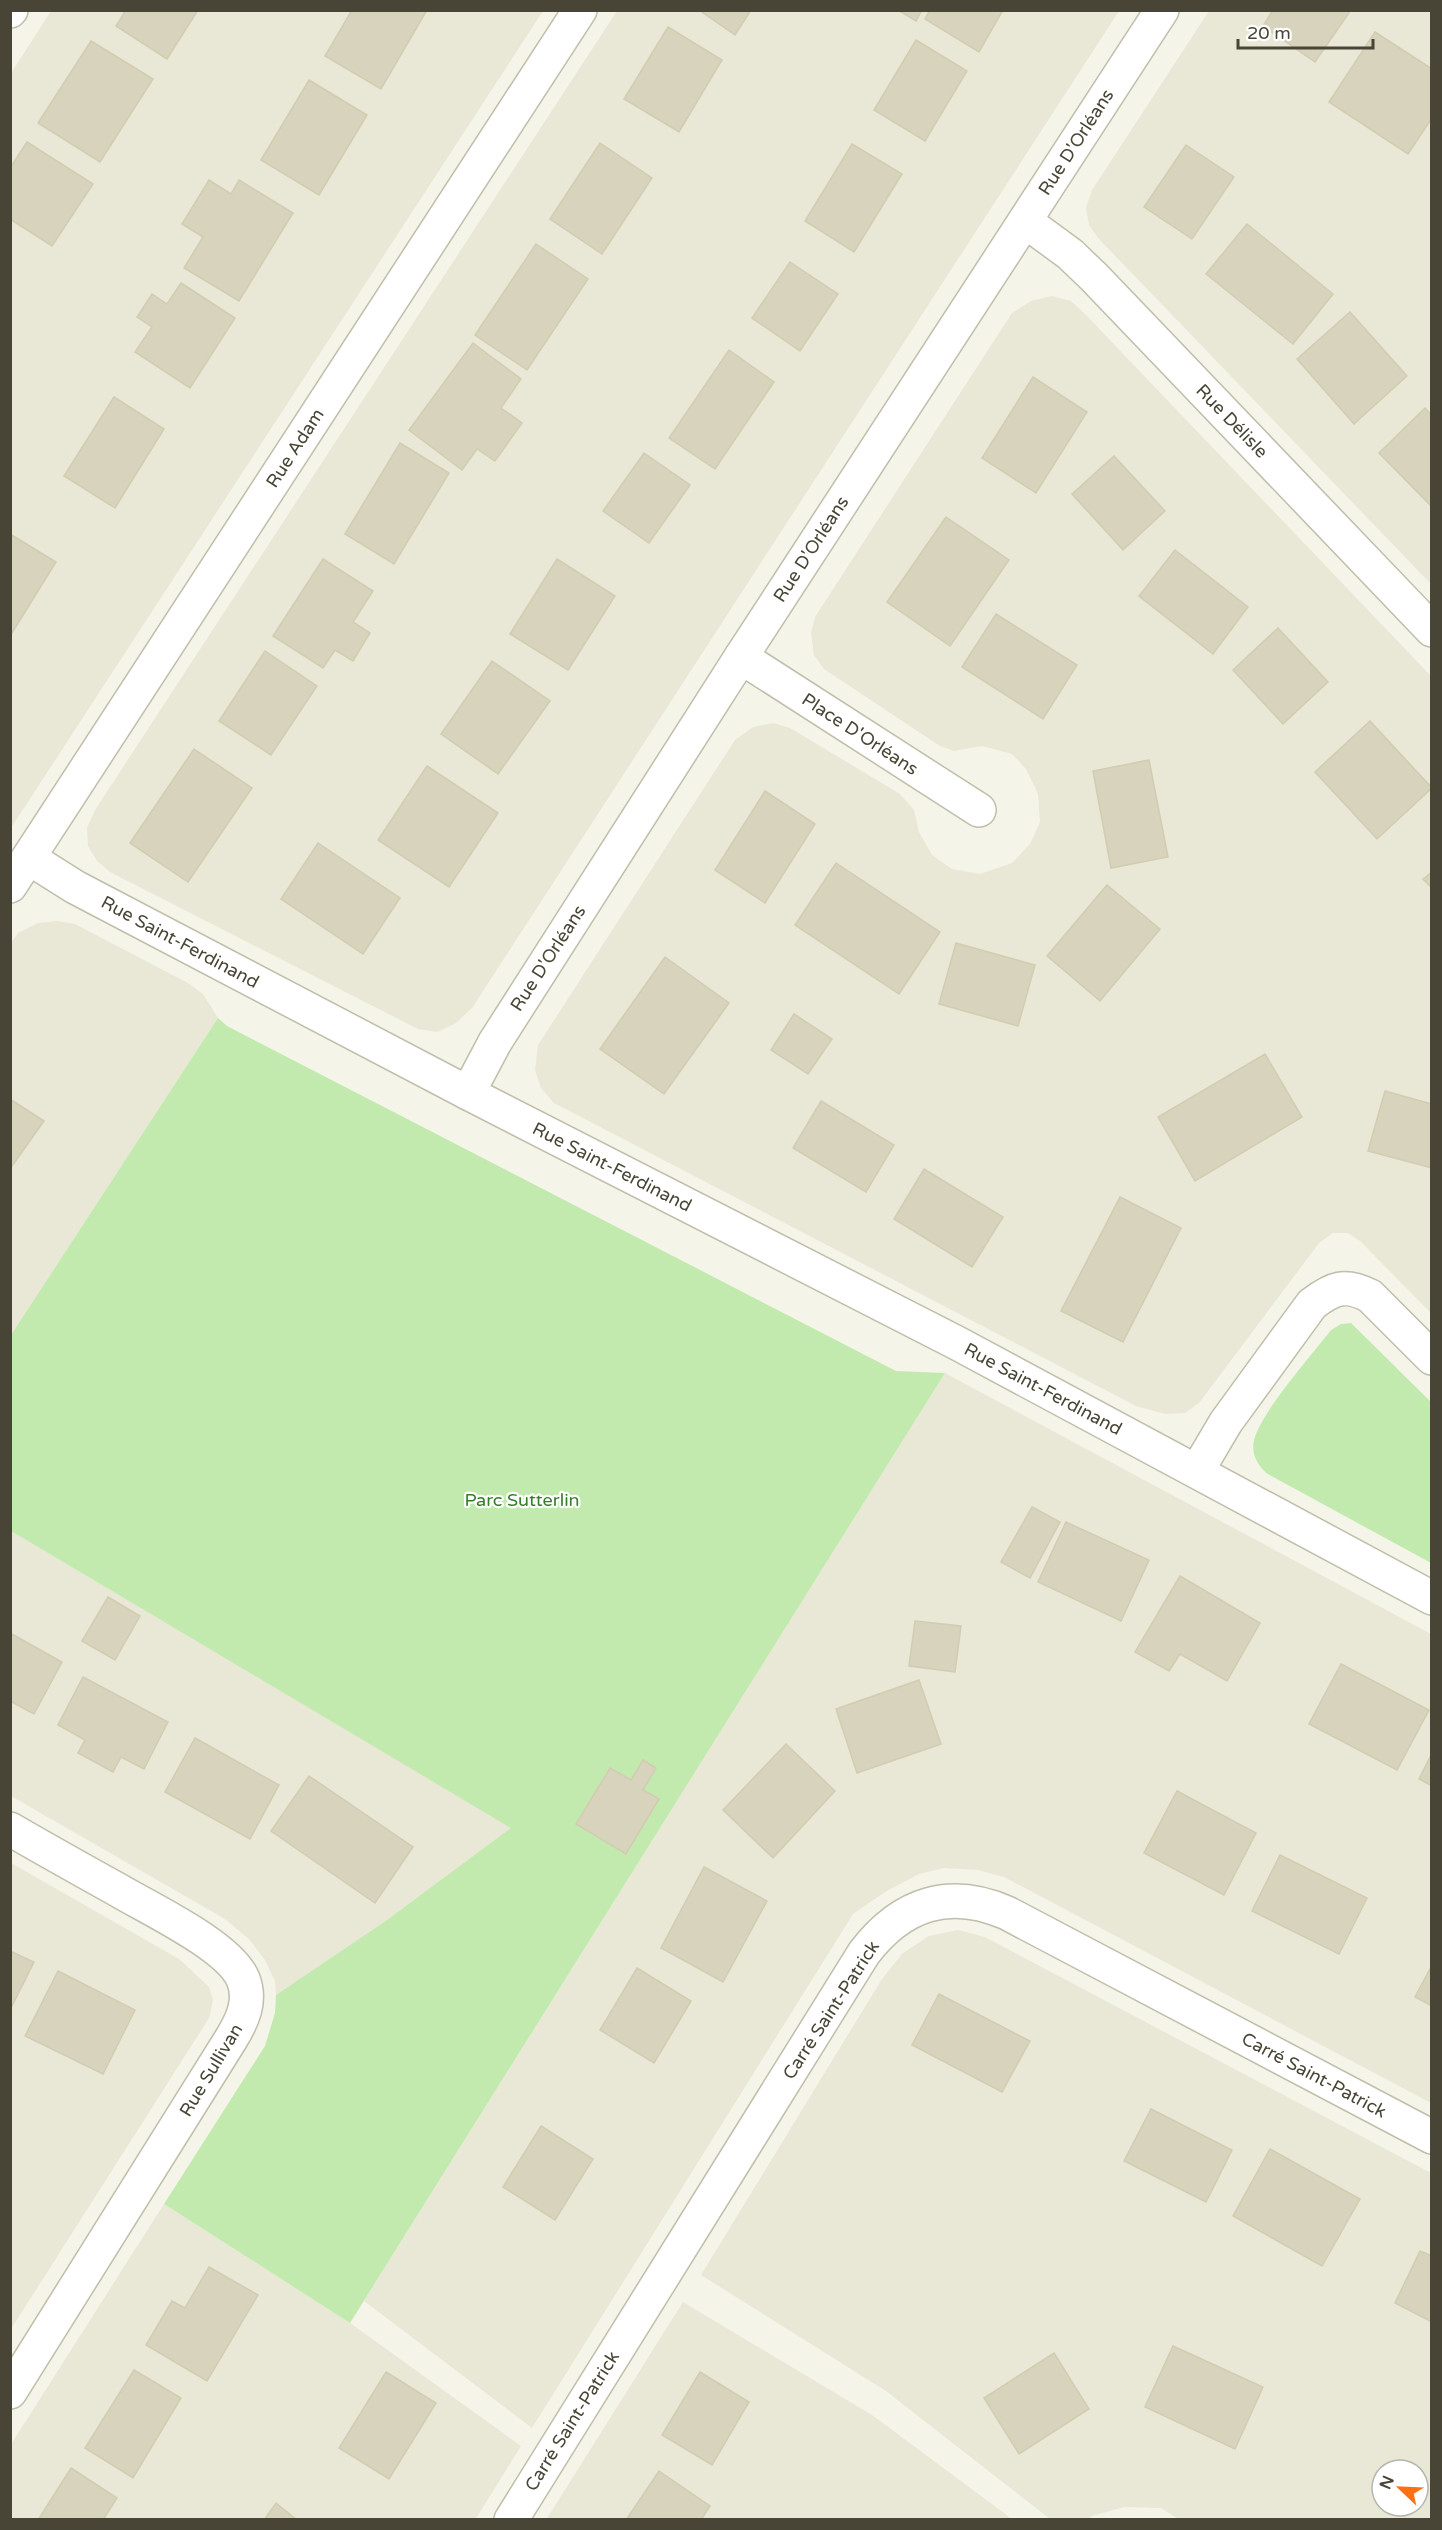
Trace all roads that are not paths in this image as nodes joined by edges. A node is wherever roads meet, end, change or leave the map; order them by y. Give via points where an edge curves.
1 (580, 10) edge
2 (1162, 10) edge
3 (1025, 221) junction
4 (1431, 630) edge
5 (741, 657) junction
6 (980, 810) dead end
7 (29, 858) junction
8 (10, 886) edge
9 (468, 1093) junction
10 (1431, 1358) edge
11 (1197, 1471) junction
12 (1431, 1598) edge
13 (10, 1829) edge
14 (1431, 2138) edge
15 (10, 2392) edge
16 (511, 2520) edge

1 - 7 street, Rue Adam
2 - 3 street, Rue D'Orléans
3 - 4 street, Rue Délisle via 1079,262
3 - 5 street, Rue D'Orléans
5 - 6 street, Place D'Orléans
5 - 9 street, Rue D'Orléans via 495,1042
7 - 8 street, Rue Adam
7 - 9 street, Rue Saint-Ferdinand
9 - 11 street, Rue Saint-Ferdinand via 957,1343
10 - 11 street via 1370,1296 1341,1288 1326,1293 1312,1304 1226,1422
11 - 12 street, Rue Saint-Ferdinand
13 - 15 street, Rue Sullivan via 203,1939 237,1968 246,1992 241,2023
14 - 16 street, Carré Saint-Patrick via 1007,1913 970,1900 926,1905 890,1926 864,1953

